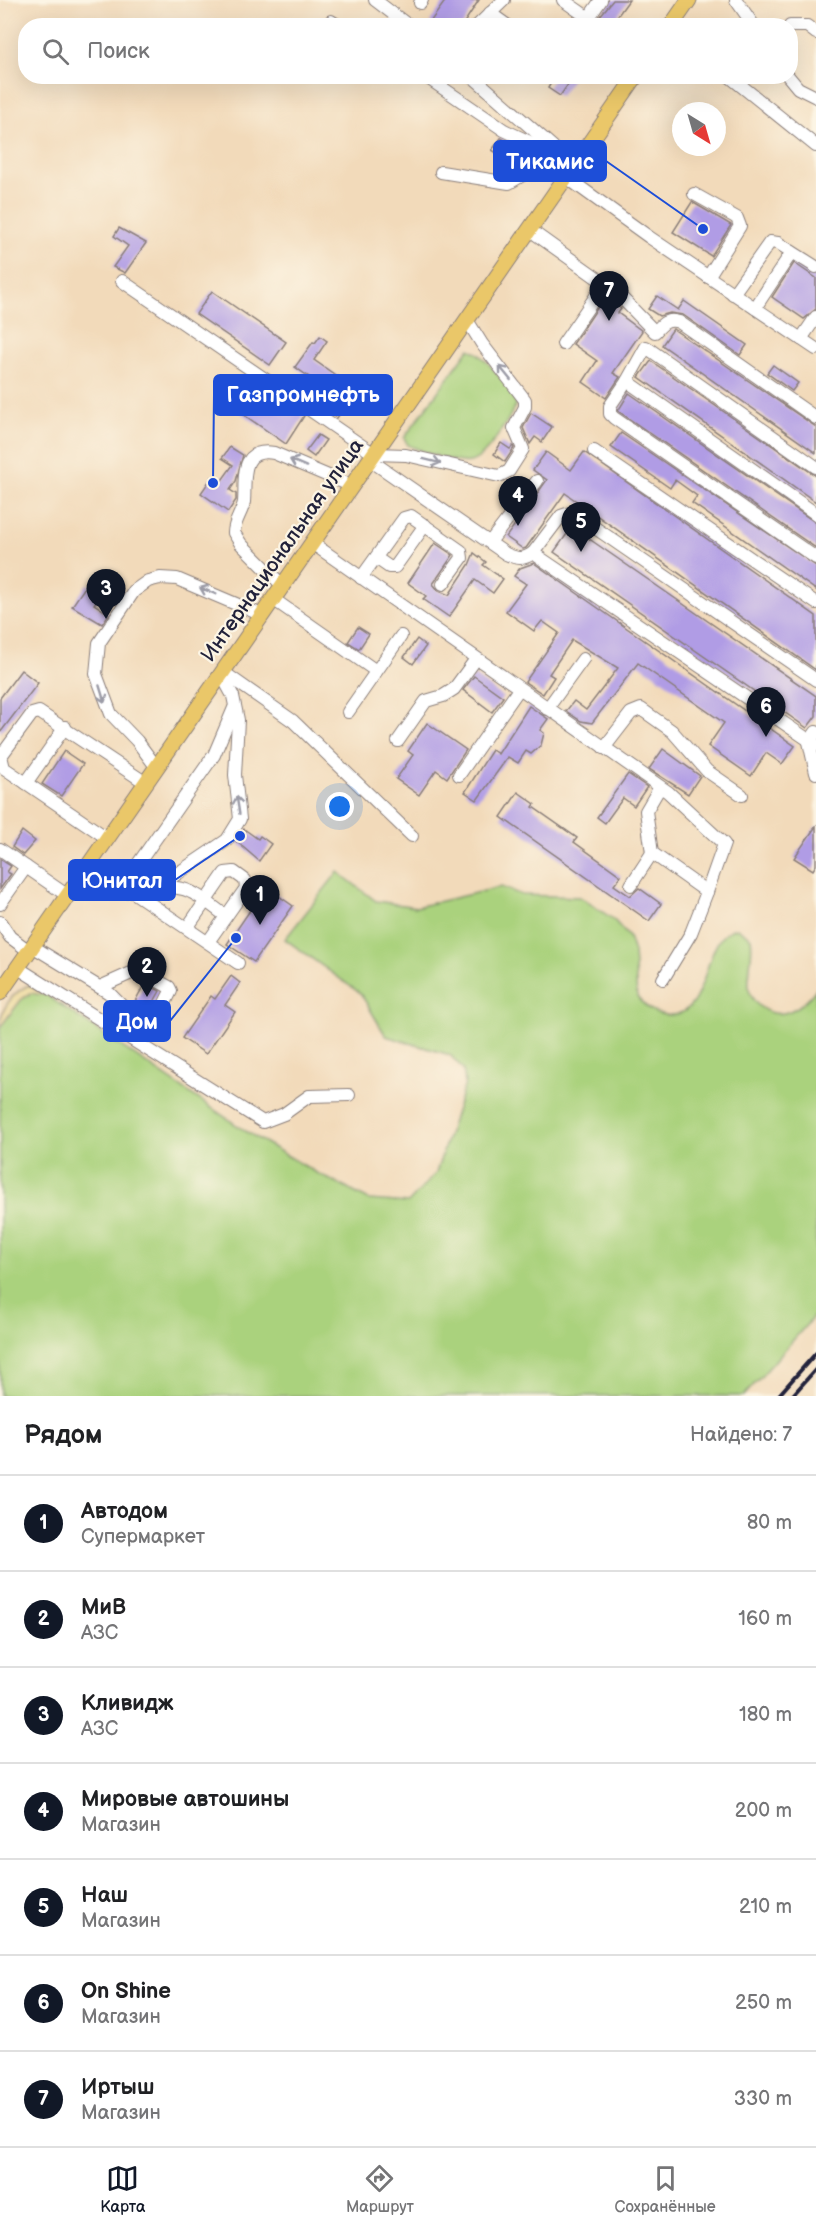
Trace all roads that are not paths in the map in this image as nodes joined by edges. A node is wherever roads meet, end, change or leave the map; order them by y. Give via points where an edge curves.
1 (375, 0) edge
2 (504, 0) edge
3 (563, 0) edge
4 (572, 0) edge
5 (601, 0) edge
6 (689, 0) edge
7 (736, 0) edge
8 (490, 13) junction
9 (398, 18) edge
10 (485, 18) edge
11 (497, 18) edge
12 (584, 18) edge
13 (677, 18) edge
14 (748, 18) edge
15 (798, 26) edge
16 (816, 33) edge
17 (437, 84) edge
18 (482, 84) edge
19 (630, 84) edge
20 (739, 84) edge
21 (795, 84) edge
22 (816, 97) edge
23 (816, 146) edge
24 (568, 166) junction
25 (441, 172) dead end
26 (694, 194) dead end
27 (530, 230) junction
28 (792, 252) junction
29 (816, 267) edge
30 (708, 277) junction
31 (122, 280) dead end
32 (605, 283) junction
33 (733, 294) junction
34 (755, 308) junction
35 (816, 317) edge
36 (467, 320) junction
37 (655, 332) junction
38 (801, 339) junction
39 (563, 344) dead end
40 (646, 347) junction
41 (816, 349) edge
42 (627, 381) junction
43 (816, 418) edge
44 (594, 451) dead end
45 (372, 457) junction
46 (816, 467) edge
47 (537, 482) dead end
48 (352, 486) junction
49 (816, 514) edge
50 (425, 525) junction
51 (490, 542) junction
52 (312, 543) junction
53 (533, 553) junction
54 (375, 558) junction
55 (816, 558) edge
56 (361, 578) junction
57 (443, 584) dead end
58 (282, 585) junction
59 (273, 599) junction
60 (816, 603) edge
61 (262, 615) junction
62 (401, 636) dead end
63 (476, 658) junction
64 (584, 659) dead end
65 (376, 671) junction
66 (222, 673) junction
67 (816, 680) edge
68 (519, 689) junction
69 (235, 705) junction
70 (547, 709) junction
71 (348, 712) dead end
72 (64, 727) junction
73 (814, 740) edge
74 (398, 741) dead end
75 (604, 748) junction
76 (157, 768) junction
77 (816, 773) edge
78 (459, 775) dead end
79 (26, 783) junction
80 (146, 783) junction
81 (660, 787) junction
82 (742, 795) dead end
83 (412, 836) dead end
84 (107, 838) junction
85 (0, 849) edge
86 (652, 854) junction
87 (26, 867) junction
88 (631, 885) dead end
89 (159, 886) junction
90 (125, 891) junction
91 (707, 891) junction
92 (70, 892) junction
93 (205, 902) junction
94 (0, 904) edge
95 (226, 916) junction
96 (0, 922) edge
97 (187, 928) junction
98 (208, 942) junction
99 (31, 949) junction
100 (238, 963) dead end
101 (18, 968) junction
102 (663, 979) dead end
103 (100, 987) junction
104 (1, 991) edge
105 (349, 1095) dead end

1 - 9 lane
2 - 8 lane
3 - 12 lane
4 - 12 lane
5 - 12 lane
6 - 13 main road
7 - 14 lane
8 - 10 lane
8 - 11 lane
15 - 16 lane
17 - 24 lane via 504,130
18 - 24 lane
19 - 24 main road, Интернациональная улица
20 - 23 lane
21 - 22 lane
24 - 25 lane via 538,166 509,183
24 - 27 main road, Интернациональная улица
24 - 30 lane
26 - 30 lane via 737,218 740,226
27 - 32 lane
27 - 36 main road, Интернациональная улица
28 - 29 lane
28 - 33 lane via 770,242
28 - 34 lane
30 - 33 lane
31 - 45 lane
32 - 37 lane
32 - 39 lane
33 - 34 lane
34 - 38 lane
35 - 38 lane
36 - 45 main road, Интернациональная улица
45 -> 36 lane via 406,455 494,476 509,471 523,449 514,428 525,400
37 - 40 lane
37 - 43 lane via 670,320 679,322
38 - 41 lane
40 - 42 lane
40 - 46 lane
42 - 49 lane
42 - 55 lane via 610,406 610,414
44 - 60 lane
45 - 48 main road, Интернациональная улица
45 - 51 lane
47 - 51 lane
48 - 52 main road, Интернациональная улица
48 -> 58 lane via 273,453 263,451 255,455 244,471 244,500 234,533
50 - 54 lane via 411,516 404,518
50 - 54 lane via 395,567
50 - 57 lane via 462,555
51 - 53 lane via 514,557 526,558
52 - 56 lane
52 - 58 main road, Интернациональная улица
53 - 67 lane via 561,516 575,514
53 - 73 lane
54 - 56 lane
56 - 63 lane
58 - 59 main road, Интернациональная улица
59 - 61 main road, Интернациональная улица
59 - 65 lane
61 - 66 main road, Интернациональная улица
61 -> 76 lane via 177,579 148,581 128,599 99,643 96,674 111,714
62 - 65 lane
63 - 68 lane
63 - 74 lane via 454,689 426,701
64 - 70 lane
65 - 71 lane
66 - 69 lane
66 - 76 main road, Интернациональная улица
66 - 83 lane via 293,721
68 - 70 lane
68 - 78 lane
89 -> 69 lane via 222,844 240,819 235,775
69 - 90 lane via 214,755
70 - 75 lane
72 - 79 lane
72 - 79 lane via 37,712 2,756 4,768
72 - 80 lane
73 - 77 lane
75 - 81 lane
75 - 82 lane via 631,713 641,709 672,731 707,771
76 - 80 main road, Интернациональная улица
79 - 84 lane
80 - 84 main road, Интернациональная улица
81 - 86 lane via 646,811
81 - 91 lane via 724,844
84 - 92 main road, Интернациональная улица
85 - 87 lane
86 - 88 lane
86 - 91 lane
87 - 92 lane
87 - 94 lane
89 - 90 lane
89 - 93 lane via 188,891
90 - 92 lane via 91,895
90 - 97 lane
91 - 102 lane via 691,933
92 - 99 main road, Интернациональная улица
93 - 95 lane
93 - 95 lane via 228,871 243,878 246,888
93 - 97 lane
95 - 98 lane
96 - 99 lane via 10,937
97 - 98 lane
98 - 100 lane
99 - 101 main road, Интернациональная улица
99 - 103 lane
101 - 104 main road, Интернациональная улица
101 - 105 lane via 263,1122 284,1114 309,1096
103 - 103 lane via 135,1017 151,1024 171,991 138,970

